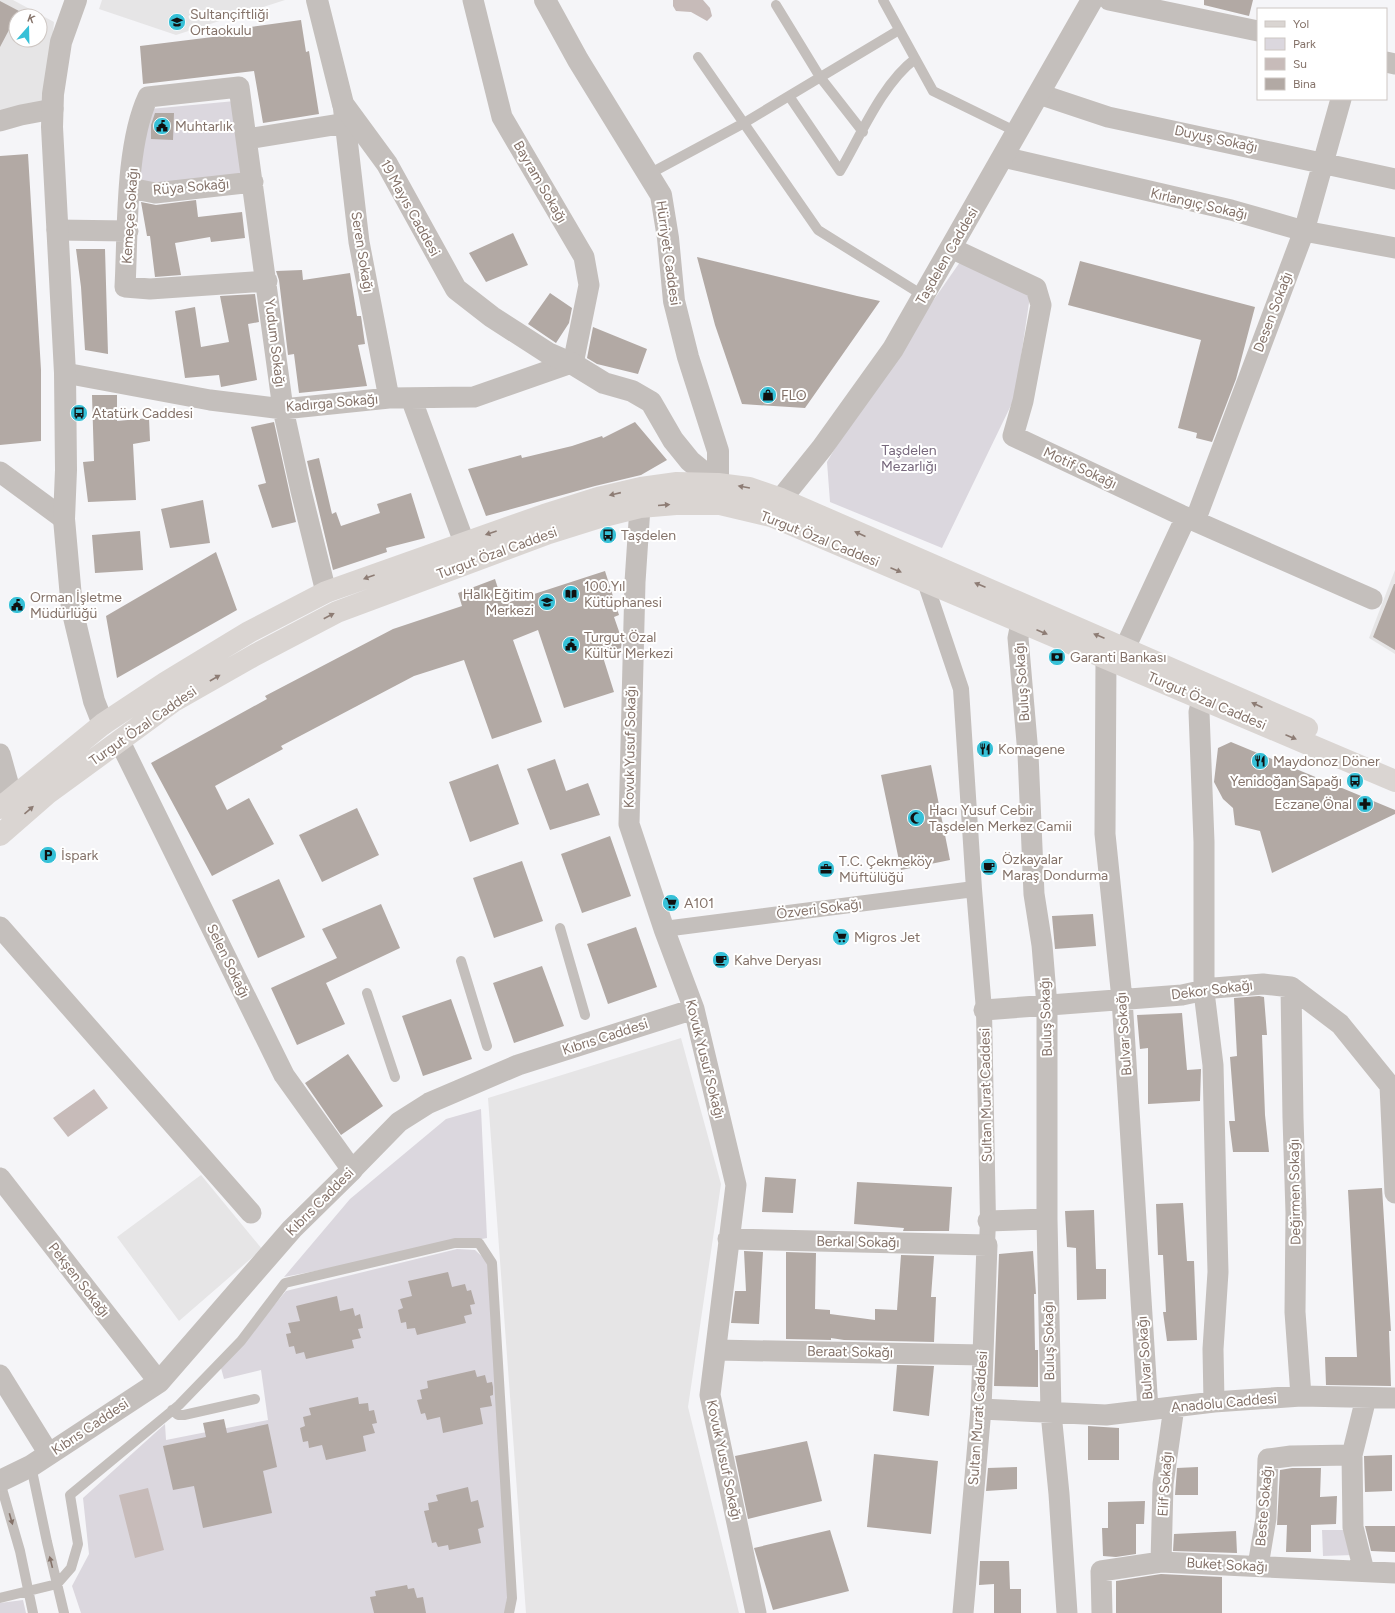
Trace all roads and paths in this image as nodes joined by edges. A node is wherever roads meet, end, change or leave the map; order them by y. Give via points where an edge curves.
1 (76, 0) edge
2 (317, 0) edge
3 (473, 0) edge
4 (545, 0) edge
5 (883, 0) edge
6 (1092, 0) edge
7 (1109, 0) edge
8 (776, 5) dead end
9 (899, 30) junction
10 (1257, 32) edge
11 (698, 57) dead end
12 (915, 59) junction
13 (820, 77) junction
14 (239, 87) joint
15 (1039, 94) junction
16 (789, 96) junction
17 (1341, 100) edge
18 (53, 109) junction
19 (344, 114) junction
20 (0, 121) edge
21 (744, 123) junction
22 (863, 132) junction
23 (1017, 132) junction
24 (247, 139) junction
25 (1003, 157) junction
26 (1322, 162) junction
27 (649, 174) junction
28 (1395, 179) edge
29 (253, 182) junction
30 (130, 188) junction
31 (57, 230) junction
32 (128, 231) junction
33 (1304, 231) junction
34 (951, 248) junction
35 (1395, 248) edge
36 (267, 281) junction
37 (924, 296) junction
38 (572, 363) junction
39 (65, 373) junction
40 (389, 398) junction
41 (411, 398) junction
42 (283, 409) junction
43 (0, 472) edge
44 (719, 494) junction
45 (776, 507) junction
46 (640, 508) junction
47 (1191, 519) junction
48 (64, 520) junction
49 (468, 552) junction
50 (925, 582) junction
51 (326, 592) junction
52 (1372, 599) dead end
53 (1021, 623) junction
54 (1125, 648) junction
55 (1106, 659) junction
56 (1202, 699) junction
57 (103, 724) junction
58 (120, 742) junction
59 (0, 754) edge
60 (1395, 766) edge
61 (1395, 781) edge
62 (6, 803) edge
63 (0, 835) edge
64 (974, 888) junction
65 (0, 927) edge
66 (560, 928) dead end
67 (664, 929) junction
68 (461, 961) dead end
69 (1291, 987) junction
70 (1204, 992) junction
71 (367, 993) dead end
72 (1122, 999) junction
73 (1047, 1006) junction
74 (694, 1009) junction
75 (984, 1010) junction
76 (585, 1015) dead end
77 (488, 1046) dead end
78 (395, 1078) dead end
79 (1393, 1089) edge
80 (352, 1170) junction
81 (0, 1178) edge
82 (1395, 1193) edge
83 (251, 1213) dead end
84 (1047, 1219) junction
85 (988, 1221) junction
86 (728, 1239) junction
87 (987, 1245) junction
88 (716, 1350) junction
89 (983, 1355) junction
90 (0, 1375) edge
91 (158, 1382) junction
92 (1301, 1396) junction
93 (1366, 1398) junction
94 (1395, 1398) edge
95 (255, 1399) dead end
96 (1214, 1402) junction
97 (1174, 1407) junction
98 (981, 1409) junction
99 (172, 1410) junction
100 (1148, 1410) junction
101 (1051, 1412) junction
102 (1352, 1455) junction
103 (40, 1460) junction
104 (0, 1481) edge
105 (1160, 1562) junction
106 (1258, 1566) junction
107 (1364, 1571) junction
108 (1395, 1573) edge
109 (57, 1584) junction
110 (27, 1591) junction
111 (0, 1598) edge
112 (33, 1613) edge
113 (64, 1613) edge
114 (509, 1613) edge
115 (756, 1613) edge
116 (963, 1613) edge
117 (1067, 1613) edge
118 (1102, 1613) edge

1 - 18 street via 61,42
2 - 19 street, 19 Mayıs Caddesi
3 - 38 street, Bayram Sokağı via 502,117 584,256 589,285
4 - 27 street, Hürriyet Caddesi via 578,60
5 - 9 lane
6 - 15 street, Taşdelen Caddesi
7 - 10 street
8 - 13 lane
9 - 12 lane
9 - 13 lane
11 - 21 lane
12 - 22 lane via 892,82 876,105
12 - 23 lane via 933,91
13 - 16 lane
13 - 22 lane
14 - 24 street, Yudum Sokağı
14 - 30 street, Kemeçe Sokağı via 148,97 137,128
15 - 23 street, Taşdelen Caddesi
15 - 26 street, Duyuş Sokağı via 1108,117
16 - 21 lane
16 - 22 lane via 840,171
17 - 26 street, Desen Sokağı
18 - 20 street
18 - 31 street
19 - 24 street
19 - 38 street, 19 Mayıs Caddesi via 387,164 456,289 492,317 548,353
19 - 40 street, Seren Sokağı via 359,242
21 - 27 lane
21 - 37 lane via 818,230
23 - 25 street, Taşdelen Caddesi
24 - 29 street, Yudum Sokağı
25 - 33 street, Kırlangıç Sokağı via 1231,210
25 - 34 street, Taşdelen Caddesi
26 - 28 street, Duyuş Sokağı
26 - 33 street, Desen Sokağı
27 - 44 street, Hürriyet Caddesi via 661,194 674,301 688,357 718,451
29 - 30 street, Rüya Sokağı via 155,193
29 - 36 street, Yudum Sokağı
30 - 32 street, Kemeçe Sokağı
31 - 32 street
31 - 39 street
32 - 36 street, Kemeçe Sokağı via 125,287 150,289
33 - 35 street, Kırlangıç Sokağı
33 - 47 street, Desen Sokağı
34 - 37 street, Taşdelen Caddesi
34 - 47 street, Motif Sokağı via 1036,288 1041,305 1023,401 1013,436
36 - 42 street, Yudum Sokağı
37 - 45 street, Taşdelen Caddesi via 893,349
38 - 41 street, Kadırga Sokağı via 474,397
38 - 44 street, 19 Mayıs Caddesi via 604,383 632,391 651,402 673,440
39 - 42 street, Kadırga Sokağı via 210,400
39 - 48 street
40 - 41 street, Kadırga Sokağı
40 - 42 street, Kadırga Sokağı
41 - 49 street
42 - 51 street, Yudum Sokağı
43 - 48 street
44 - 45 main road, Turgut Özal Caddesi
46 -> 44 main road, Turgut Özal Caddesi via 676,504
44 -> 49 main road, Turgut Özal Caddesi via 676,483 605,496
45 -> 50 main road, Turgut Özal Caddesi
54 -> 45 main road, Turgut Özal Caddesi via 889,547
46 - 49 main road, Turgut Özal Caddesi
46 - 67 street, Kovuk Yusuf Sokağı via 635,589 629,824
47 - 52 street, Motif Sokağı
47 - 54 street, Desen Sokağı
48 - 57 street via 72,609 94,701
49 -> 51 main road, Turgut Özal Caddesi
58 -> 49 main road, Turgut Özal Caddesi via 174,701 255,655 337,612
50 - 53 main road, Turgut Özal Caddesi
50 - 64 street, Sultan Murat Caddesi via 961,689
51 - 57 main road, Turgut Özal Caddesi via 249,632
53 -> 55 main road, Turgut Özal Caddesi
53 - 73 street, Buluş Sokağı via 1018,638 1028,754 1034,894 1042,945
60 -> 54 main road, Turgut Özal Caddesi
55 - 56 main road, Turgut Özal Caddesi
55 - 72 street, Bulvar Sokağı via 1105,834
56 -> 61 main road, Turgut Özal Caddesi
56 - 70 street via 1199,712 1204,842
57 - 58 main road
57 - 62 main road, Turgut Özal Caddesi
63 -> 58 main road, Turgut Özal Caddesi via 47,794
58 - 80 street, Selen Sokağı via 284,1075
59 - 62 street
64 - 67 street, Özveri Sokağı
64 - 75 street, Sultan Murat Caddesi
65 - 83 street
66 - 76 lane
67 - 74 street, Kovuk Yusuf Sokağı
68 - 77 lane
69 - 70 street, Dekor Sokağı via 1263,984 1214,988
69 - 79 street via 1340,1024
69 - 92 street, Değirmen Sokağı via 1296,1213 1295,1312
70 - 72 street, Dekor Sokağı
70 - 96 street via 1213,1065 1218,1272 1213,1349
71 - 78 lane
72 - 73 street, Dekor Sokağı
72 - 100 street, Bulvar Sokağı
73 - 75 street, Dekor Sokağı
73 - 84 street, Buluş Sokağı
74 - 80 street, Kıbrıs Caddesi via 518,1066 429,1103 399,1122
74 - 86 street, Kovuk Yusuf Sokağı via 736,1185
75 - 85 street, Sultan Murat Caddesi
79 - 82 street
80 - 91 street, Kıbrıs Caddesi via 292,1229
81 - 91 street, Pekşen Sokağı
84 - 85 street
84 - 101 street, Buluş Sokağı
85 - 87 street, Sultan Murat Caddesi
86 - 87 street, Berkal Sokağı
86 - 88 street, Kovuk Yusuf Sokağı
87 - 89 street, Sultan Murat Caddesi
88 - 89 street, Beraat Sokağı
88 - 115 street, Kovuk Yusuf Sokağı via 710,1395
89 - 98 street, Sultan Murat Caddesi
90 - 103 street
91 - 103 street, Kıbrıs Caddesi
92 - 93 street, Anadolu Caddesi
92 - 96 street, Anadolu Caddesi
93 - 94 street, Anadolu Caddesi
93 - 102 street
95 - 99 lane via 178,1415
96 - 97 street, Anadolu Caddesi
97 - 100 street, Anadolu Caddesi
97 - 105 street, Elif Sokağı via 1163,1484
98 - 101 street, Anadolu Caddesi
98 - 116 street, Sultan Murat Caddesi
99 - 109 lane via 70,1495 78,1544 71,1568
99 - 114 lane via 241,1341 285,1283 455,1243 479,1243 492,1263 512,1598
100 - 101 street, Anadolu Caddesi via 1106,1415
101 - 117 street, Buluş Sokağı
102 - 106 street, Beste Sokağı via 1268,1459 1266,1518
102 - 107 street via 1354,1527
103 - 104 street, Kıbrıs Caddesi
109 -> 103 lane
104 -> 110 lane via 20,1551
105 - 106 street, Buket Sokağı
105 - 118 street, Buket Sokağı via 1102,1571
106 - 107 street, Buket Sokağı
107 - 108 street, Buket Sokağı
109 - 110 lane
109 - 113 lane
110 - 111 lane
110 - 112 lane

